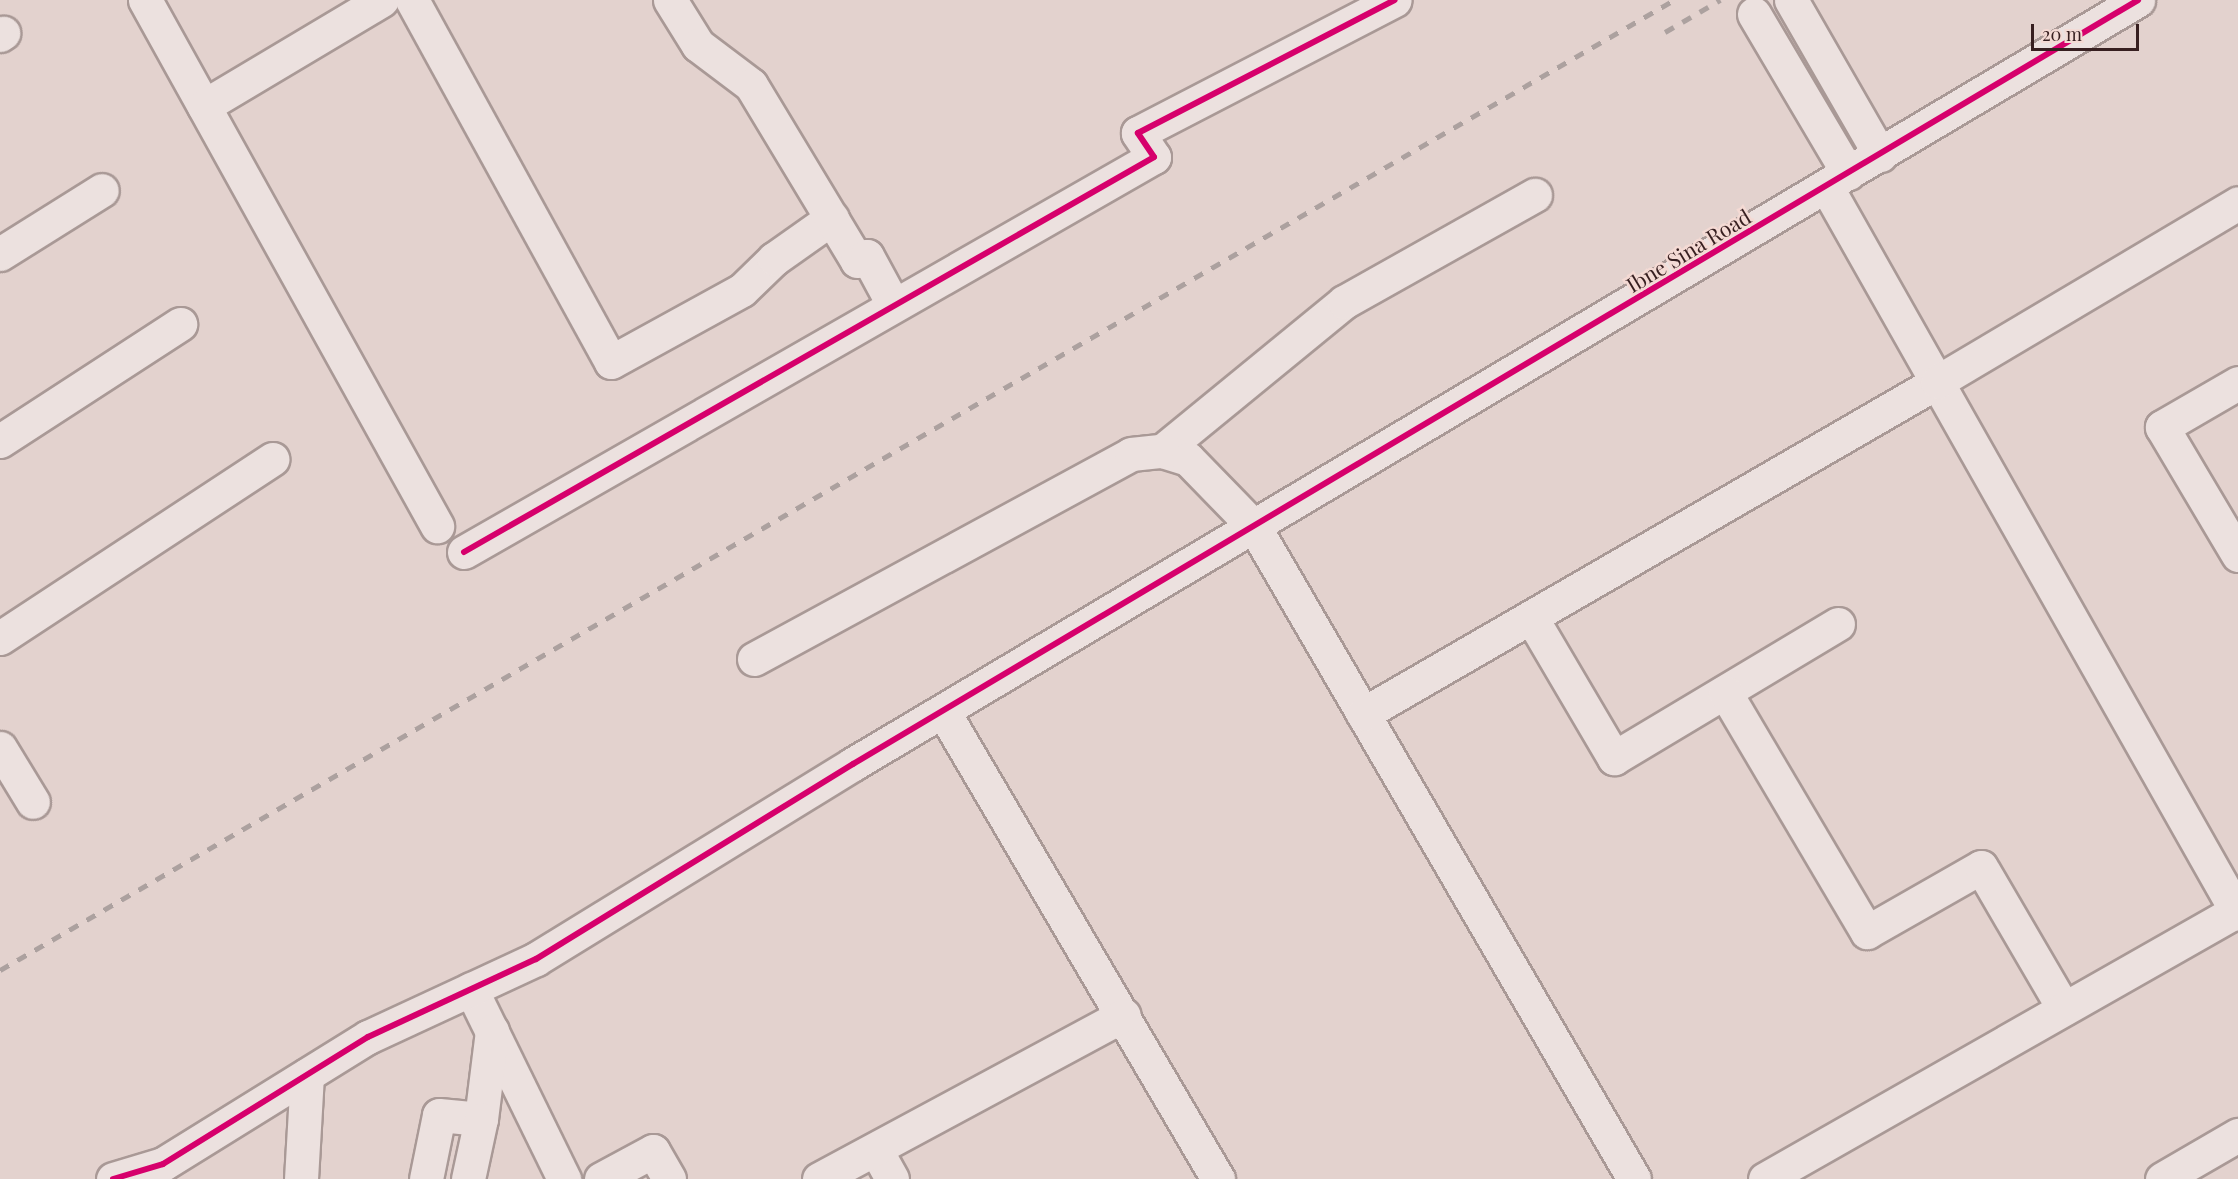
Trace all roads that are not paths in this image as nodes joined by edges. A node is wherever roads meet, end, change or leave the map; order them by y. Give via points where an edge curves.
1 (146, 0) edge
2 (382, 0) edge
3 (412, 0) edge
4 (669, 0) edge
5 (1395, 0) edge
6 (1791, 0) edge
7 (2138, 0) edge
8 (1754, 14) dead end
9 (204, 106) junction
10 (1880, 155) junction
11 (1837, 180) junction
12 (102, 190) dead end
13 (1534, 195) dead end
14 (2238, 203) edge
15 (832, 218) junction
16 (0, 254) edge
17 (893, 304) junction
18 (180, 324) dead end
19 (1937, 382) junction
20 (2238, 383) edge
21 (0, 441) edge
22 (1162, 451) junction
23 (272, 459) dead end
24 (437, 526) dead end
25 (1255, 528) junction
26 (464, 552) dead end
27 (2238, 555) edge
28 (1531, 617) junction
29 (1838, 624) dead end
30 (0, 638) edge
31 (754, 659) dead end
32 (1725, 692) junction
33 (943, 711) junction
34 (1363, 714) junction
35 (0, 748) edge
36 (33, 802) dead end
37 (2237, 912) edge
38 (471, 989) junction
39 (2064, 1009) junction
40 (1124, 1015) junction
41 (492, 1031) junction
42 (307, 1075) junction
43 (482, 1119) junction
44 (2238, 1135) edge
45 (876, 1150) junction
46 (113, 1179) edge
47 (300, 1179) edge
48 (426, 1179) edge
49 (468, 1179) edge
50 (564, 1179) edge
51 (601, 1179) edge
52 (669, 1179) edge
53 (819, 1179) edge
54 (892, 1179) edge
55 (1218, 1179) edge
56 (1634, 1179) edge
57 (1766, 1179) edge
58 (2162, 1179) edge

1 - 9 street
2 - 9 street
3 - 15 street via 611,362 742,290 774,259
4 - 15 street via 698,45 751,85
5 - 17 street via 1138,133 1154,157
6 - 10 street
7 - 10 street, Ibne Sina Road
8 - 11 street
9 - 24 street
10 - 11 street, Ibne Sina Road
11 - 19 street
11 - 25 street, Ibne Sina Road
12 - 16 street
13 - 22 street via 1344,302
14 - 19 street
15 - 17 street via 857,261 867,256
17 - 26 street
18 - 21 street
19 - 28 street
19 - 37 street
20 - 27 street via 2162,427
22 - 25 street via 1188,459
22 - 31 street via 1131,454
23 - 30 street
25 - 33 street, Ibne Sina Road
25 - 34 street
28 - 32 street via 1614,758
28 - 34 street
29 - 32 street
32 - 39 street via 1867,932 1981,867
33 - 38 street, Ibne Sina Road via 536,959
33 - 40 street
34 - 56 street
35 - 36 street
37 - 39 street
38 - 41 street
38 - 42 street, Ibne Sina Road via 368,1037
39 - 57 street
40 - 45 street
40 - 55 street
41 - 43 street
41 - 50 street
42 - 46 street, Ibne Sina Road via 164,1164
42 - 47 street
43 - 48 street via 439,1115
43 - 49 street
44 - 58 street
45 - 53 street
45 - 54 street
51 - 52 street via 653,1151

